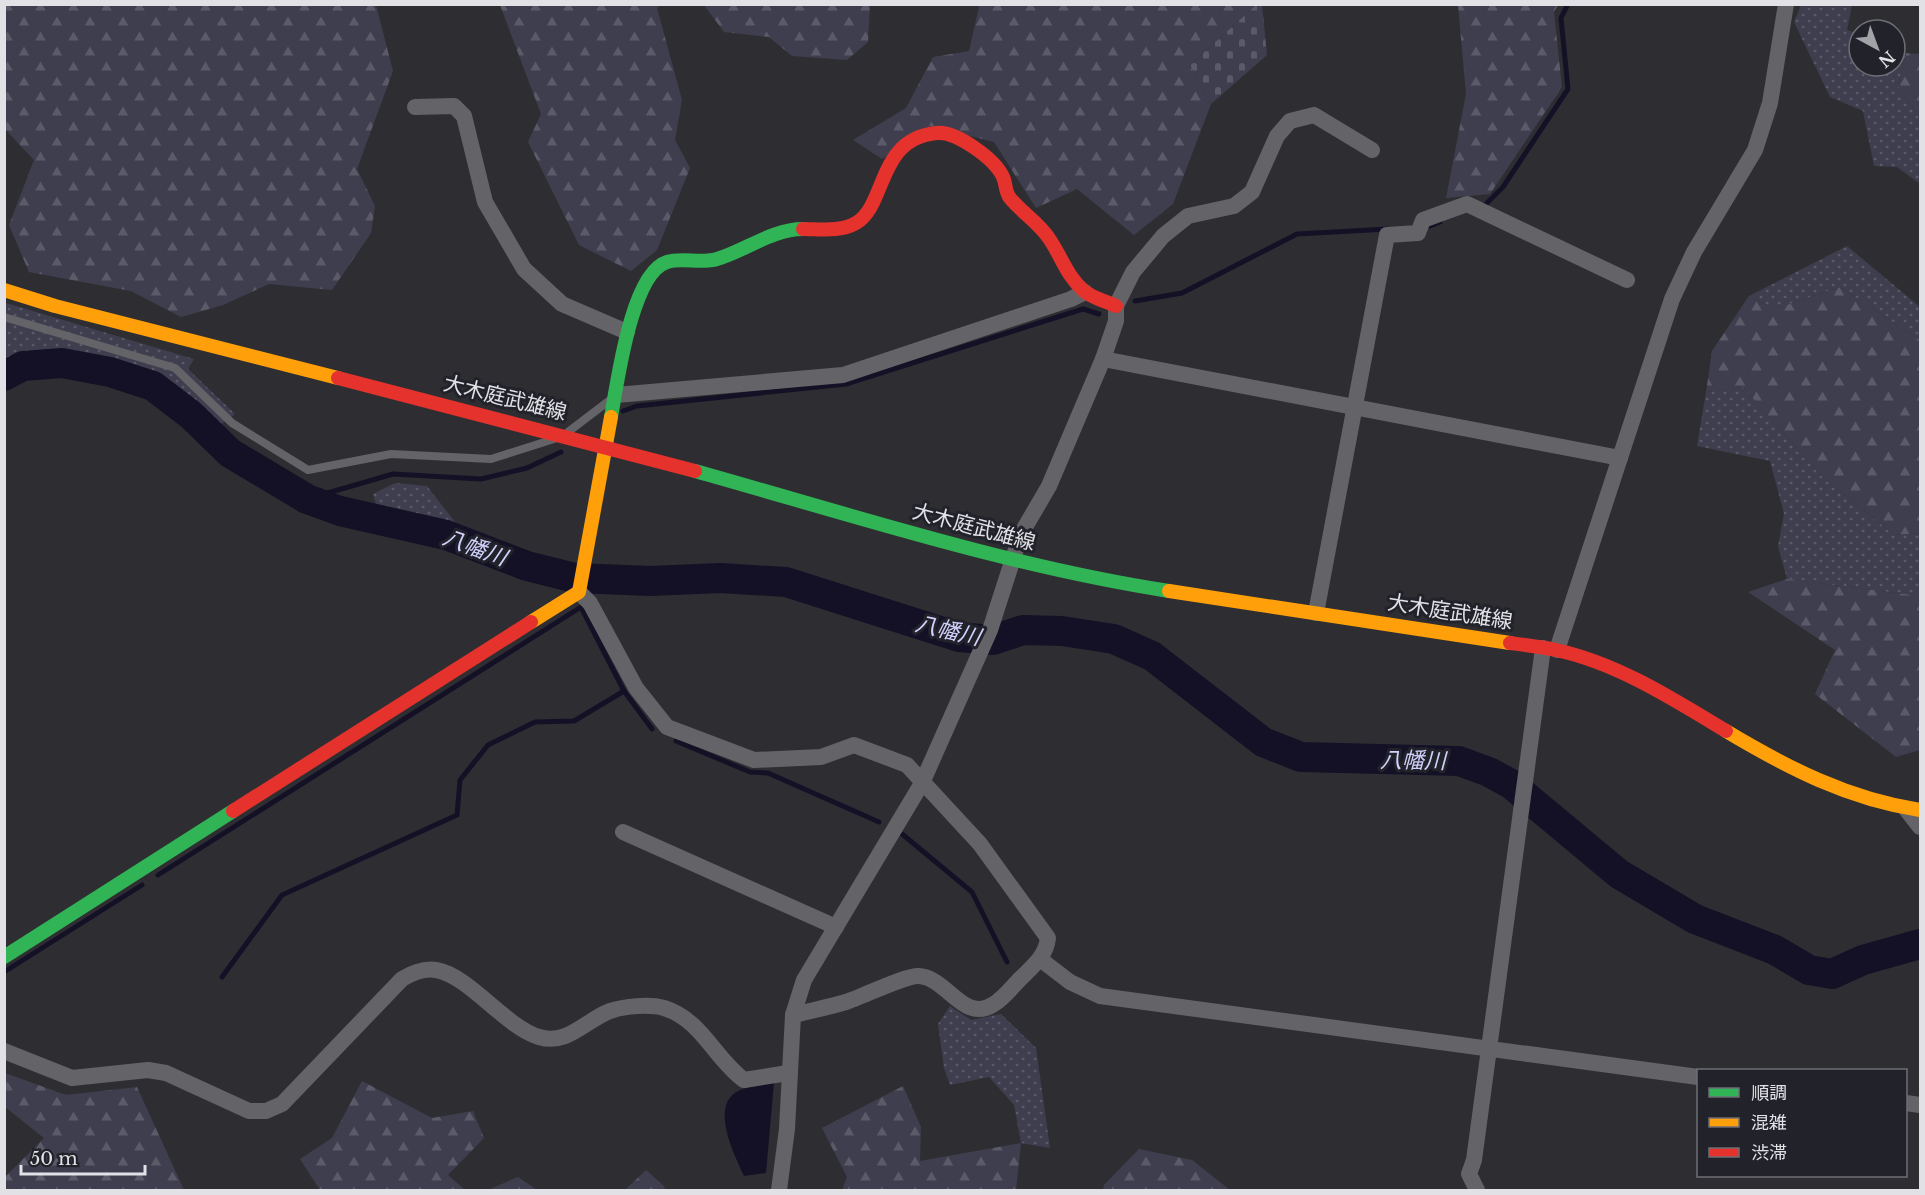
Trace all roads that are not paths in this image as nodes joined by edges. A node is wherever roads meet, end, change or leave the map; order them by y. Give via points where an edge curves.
1 (1786, 4) edge
2 (415, 107) dead end
3 (1372, 150) dead end
4 (1627, 280) dead end
5 (4, 290) edge
6 (1085, 292) junction
7 (1116, 306) junction
8 (4, 317) edge
9 (627, 332) junction
10 (1103, 359) junction
11 (616, 395) junction
12 (1354, 408) junction
13 (564, 435) junction
14 (607, 446) junction
15 (1620, 458) junction
16 (1012, 560) junction
17 (579, 592) junction
18 (1316, 613) junction
19 (1550, 649) junction
20 (922, 783) junction
21 (1913, 809) edge
22 (1920, 827) edge
23 (623, 832) dead end
24 (836, 927) junction
25 (4, 957) edge
26 (1040, 958) junction
27 (793, 1015) junction
28 (1489, 1050) junction
29 (4, 1051) edge
30 (788, 1072) junction
31 (1697, 1077) edge
32 (778, 1191) edge
33 (1477, 1191) edge

1 - 15 street via 1770,103 1755,150 1694,252 1672,299
2 - 9 street via 454,105 464,116 485,202 524,269 562,304
3 - 7 street via 1314,115 1290,121 1277,136 1252,192 1234,206 1188,216 1163,236 1133,272
4 - 12 street via 1467,204 1423,220 1418,232 1387,236
5 - 13 main road, 大木庭武雄線
6 - 7 main road
6 - 9 main road via 1066,271 1047,236 1008,196 1003,177 993,162 969,144 940,132 922,135 905,146 885,170 868,213 857,223 842,228 783,232 715,260 666,262 655,270 639,296
6 - 11 street via 843,375
7 - 10 street via 1116,321
8 - 13 lane via 175,368 232,423 308,470 390,454 491,459
9 - 11 main road
10 - 12 street
10 - 16 street via 1049,486 1021,534
11 - 13 lane
11 - 14 main road
12 - 15 street
12 - 18 street
13 - 14 main road, 大木庭武雄線
14 - 16 main road, 大木庭武雄線
14 - 17 main road
15 - 19 street
16 - 18 main road, 大木庭武雄線 via 1104,581
16 - 20 street via 990,630
17 - 20 street via 590,603 636,688 667,727 754,760 821,758 854,745 907,765
17 - 25 main road
18 - 19 main road, 大木庭武雄線
19 - 21 main road, 大木庭武雄線 via 1613,669 1665,694 1794,770 1848,795
19 - 28 street via 1525,783
20 - 24 street
20 - 26 street via 980,844 1048,938
21 - 22 street
23 - 24 street
24 - 27 street via 804,980
26 - 27 street via 996,1003 985,1009 962,1004 936,980 918,975 845,1002
26 - 28 street via 1070,982 1100,996
27 - 30 street
28 - 31 street
28 - 33 street via 1469,1174
29 - 30 street via 72,1078 148,1070 166,1073 249,1111 266,1112 282,1104 402,979 417,971 436,970 527,1032 542,1038 561,1038 610,1011 661,1007 683,1016 744,1080
30 - 32 street via 787,1129

